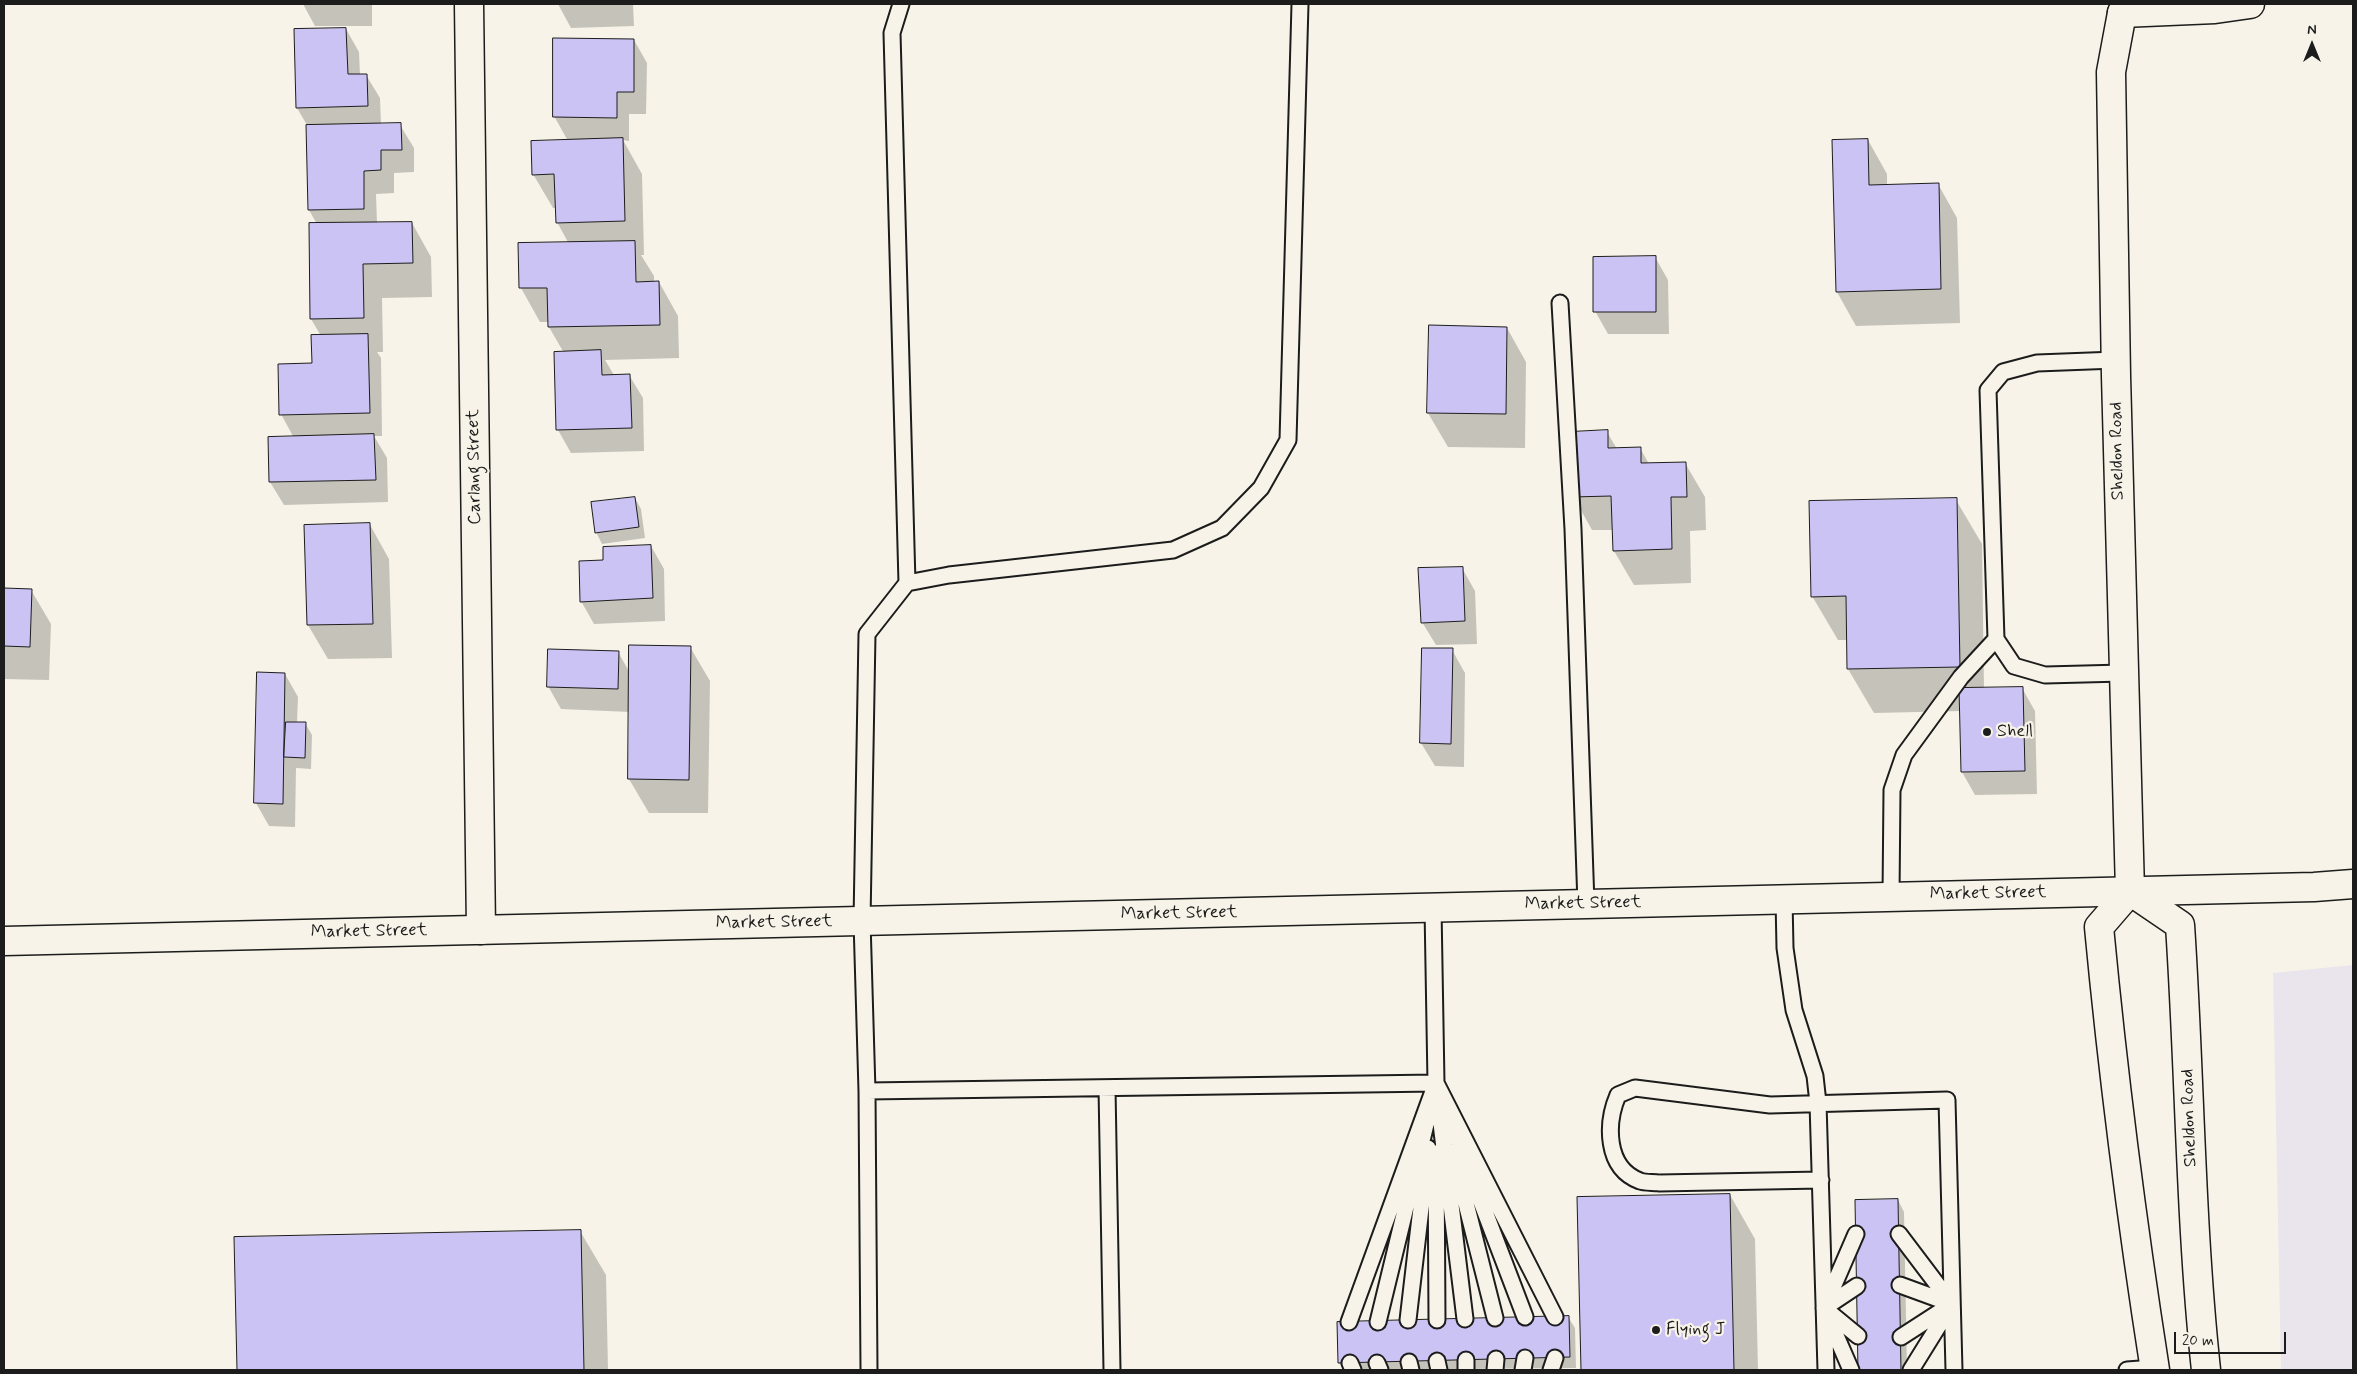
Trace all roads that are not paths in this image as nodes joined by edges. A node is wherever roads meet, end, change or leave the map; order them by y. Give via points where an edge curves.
1 (469, 4) edge
2 (901, 4) edge
3 (1300, 4) edge
4 (2250, 4) edge
5 (2122, 7) edge
6 (1560, 303) dead end
7 (2116, 360) junction
8 (907, 584) junction
9 (1996, 639) junction
10 (2123, 674) junction
11 (2353, 884) edge
12 (2130, 891) junction
13 (1891, 897) junction
14 (1784, 899) junction
15 (1586, 904) junction
16 (1433, 908) junction
17 (862, 921) junction
18 (481, 930) junction
19 (4, 941) edge
20 (1436, 1083) junction
21 (1106, 1088) junction
22 (867, 1091) junction
23 (1818, 1103) junction
24 (1821, 1180) junction
25 (1856, 1234) dead end
26 (1899, 1234) dead end
27 (1900, 1285) dead end
28 (1857, 1286) dead end
29 (1952, 1304) junction
30 (1824, 1308) junction
31 (1555, 1316) dead end
32 (1525, 1317) dead end
33 (1495, 1318) dead end
34 (1465, 1319) dead end
35 (1408, 1320) dead end
36 (1437, 1320) dead end
37 (1349, 1322) dead end
38 (1378, 1322) dead end
39 (1858, 1336) dead end
40 (1901, 1336) dead end
41 (2155, 1369) edge
42 (869, 1370) edge
43 (1112, 1370) edge
44 (1826, 1370) edge
45 (1851, 1370) edge
46 (1912, 1370) edge
47 (1954, 1370) edge
48 (2126, 1370) edge
49 (2206, 1370) edge

1 - 18 street, Carlang Street
2 - 8 lane via 892,34
3 - 8 lane via 1288,440 1261,488 1222,528 1173,550 949,575
4 - 5 street via 2215,9
5 - 7 street, Sheldon Road via 2111,72
6 - 15 lane via 1573,529
7 - 9 lane via 2037,363 2003,372 1988,390
7 - 10 street, Sheldon Road
8 - 17 lane via 867,634
9 - 10 lane via 2014,666 2045,675
9 - 13 lane via 1961,677 1904,755 1892,790
10 - 12 street, Sheldon Road
11 - 12 street, Market Street
12 - 13 street, Market Street
12 - 41 street via 2099,927 2139,1270
12 - 49 street, Sheldon Road via 2180,925 2196,1280
13 - 14 street, Market Street
14 - 15 street, Market Street
14 - 23 lane via 1785,948 1794,1010 1815,1076
15 - 16 street, Market Street
16 - 17 street, Market Street
16 - 20 lane
17 - 18 street, Market Street
17 - 22 lane
18 - 19 street, Market Street
20 - 21 lane
20 - 31 lane
20 - 32 lane
20 - 33 lane
20 - 34 lane
20 - 35 lane
20 - 36 lane
20 - 37 lane
20 - 38 lane
21 - 22 lane
21 - 43 lane
22 - 42 lane
23 - 24 lane
23 - 24 lane via 1770,1105 1635,1088 1618,1095 1611,1111 1610,1132 1613,1153 1623,1169 1640,1181
23 - 29 lane via 1947,1100
24 - 30 lane
25 - 30 lane
26 - 29 lane
27 - 29 lane
28 - 30 lane
29 - 40 lane
29 - 46 lane
29 - 47 lane
30 - 39 lane
30 - 44 lane
30 - 45 lane
41 - 48 lane

